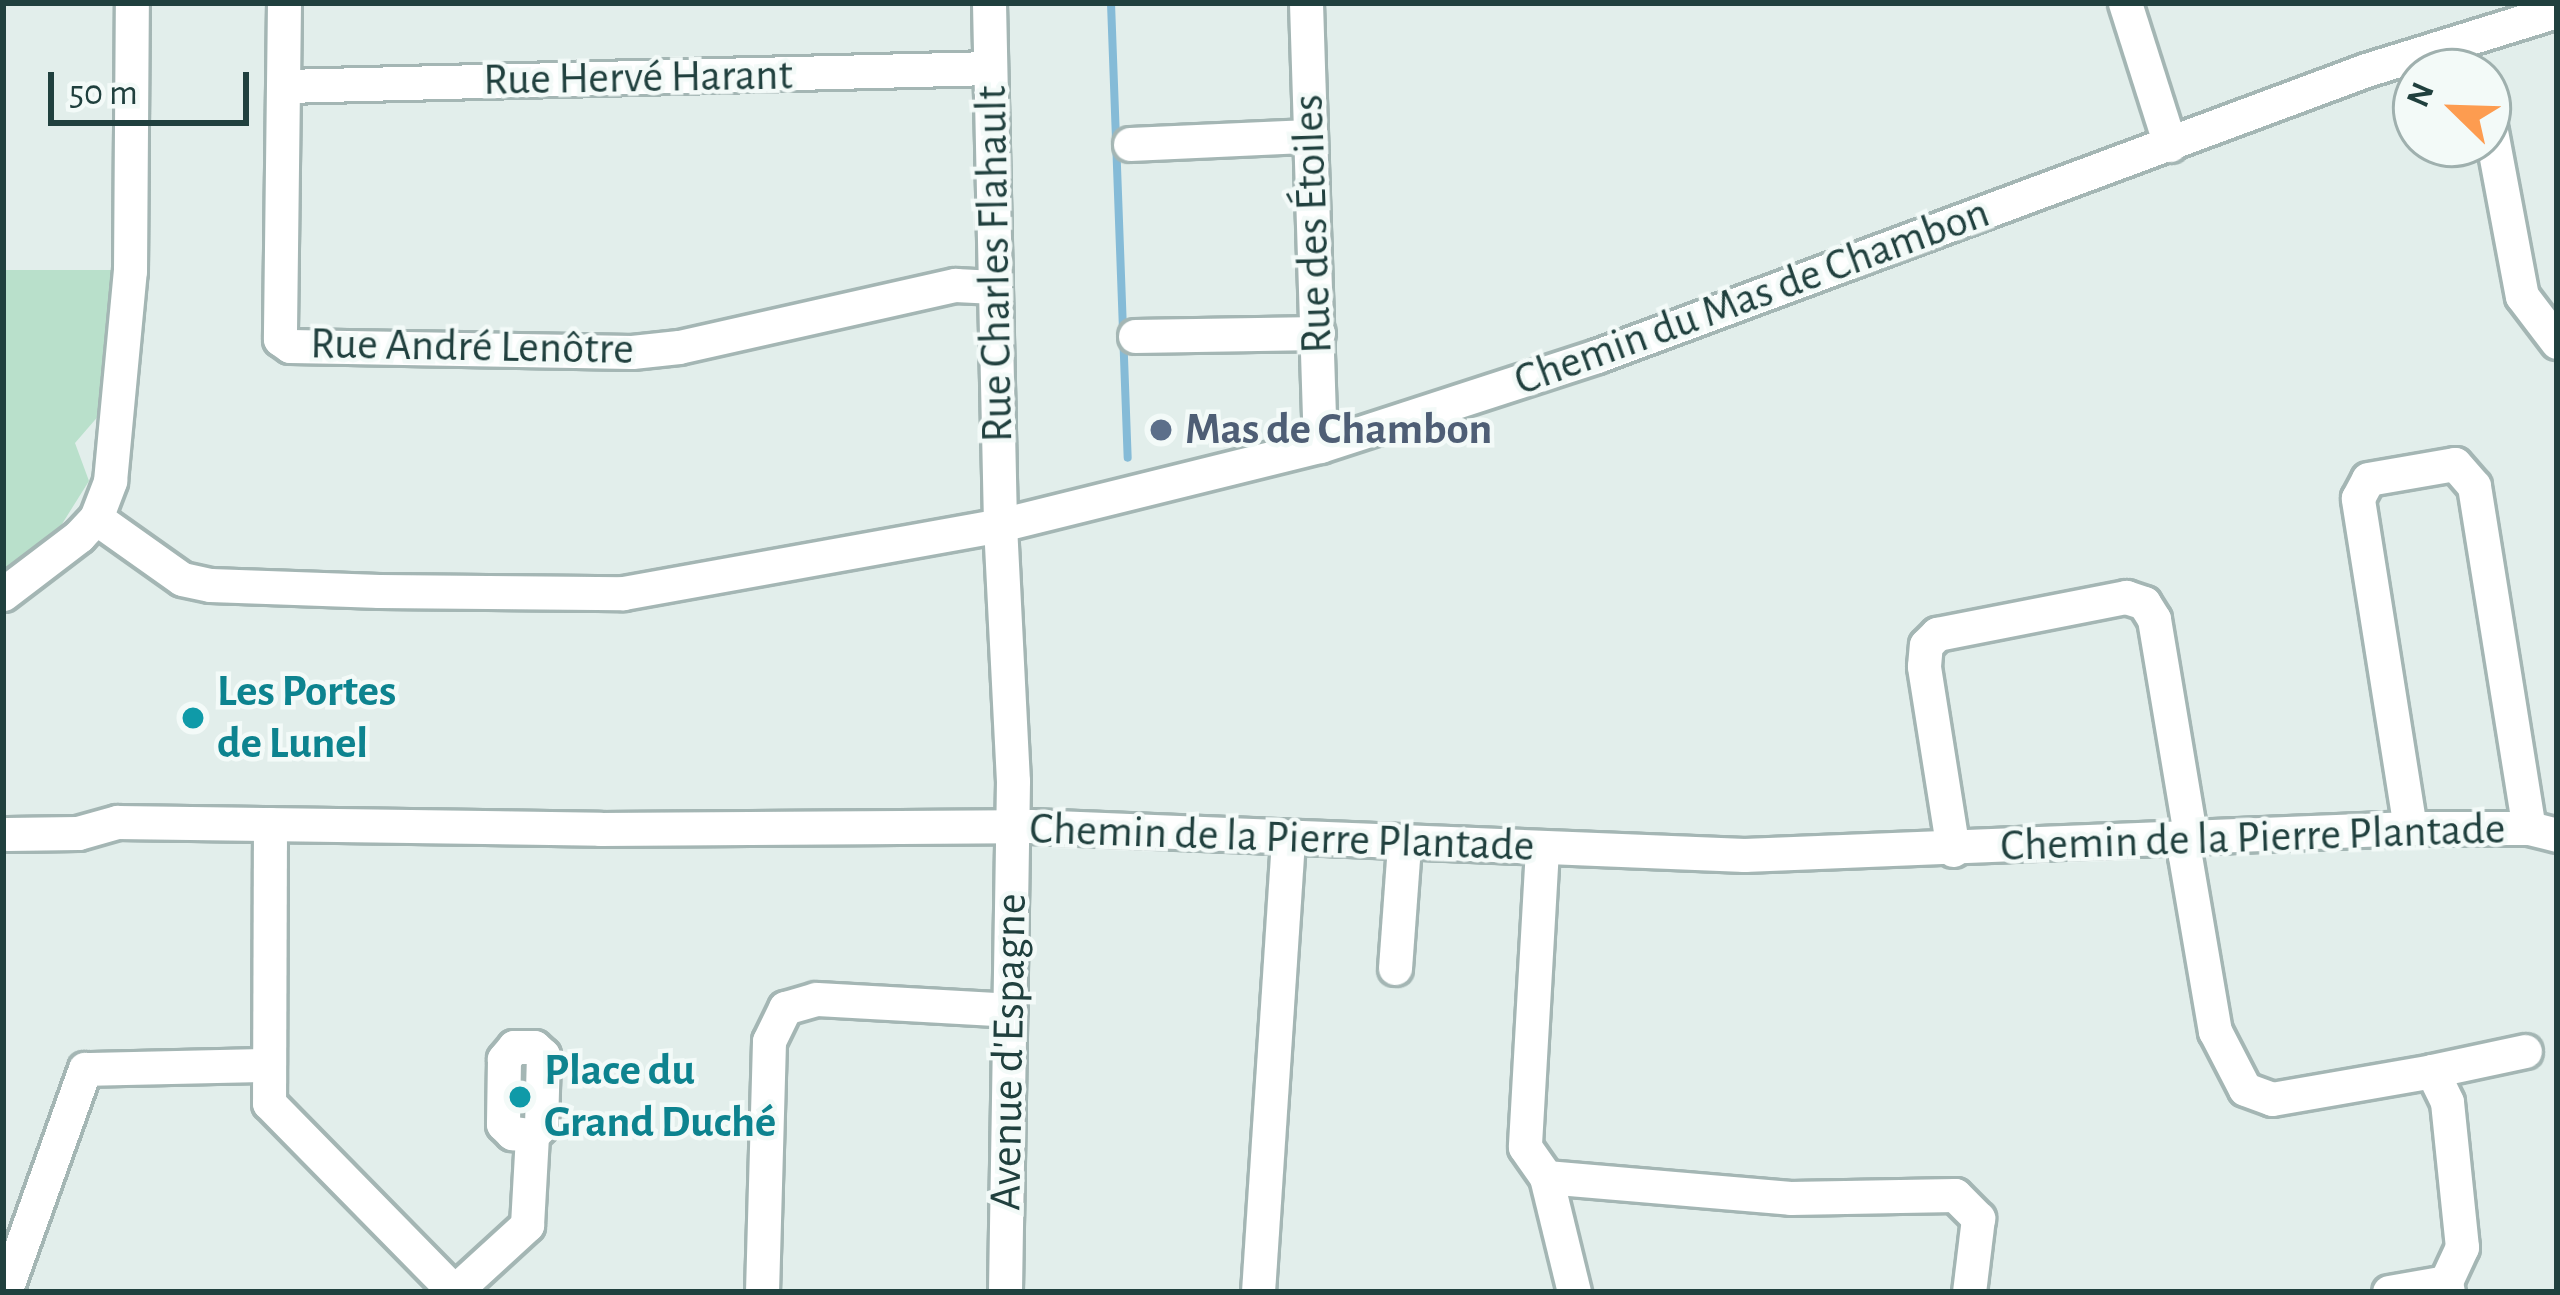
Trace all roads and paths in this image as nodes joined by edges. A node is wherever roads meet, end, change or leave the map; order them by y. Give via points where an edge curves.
1 (132, 3) edge
2 (284, 3) edge
3 (989, 3) edge
4 (1306, 3) edge
5 (2125, 3) edge
6 (2557, 11) edge
7 (2491, 48) edge
8 (2392, 67) edge
9 (991, 68) junction
10 (286, 86) junction
11 (1309, 136) junction
12 (1130, 144) dead end
13 (2170, 145) junction
14 (2498, 168) edge
15 (995, 287) junction
16 (1318, 333) junction
17 (1135, 336) dead end
18 (2557, 343) edge
19 (1320, 446) junction
20 (96, 518) junction
21 (1000, 525) junction
22 (3, 594) edge
23 (269, 824) junction
24 (1014, 827) junction
25 (2410, 828) junction
26 (2543, 831) edge
27 (4, 834) edge
28 (2187, 838) junction
29 (1288, 840) junction
30 (1404, 844) junction
31 (1542, 849) junction
32 (1953, 850) junction
33 (1396, 968) dead end
34 (1010, 1010) junction
35 (2525, 1051) dead end
36 (268, 1065) junction
37 (2432, 1071) junction
38 (532, 1136) dead end
39 (1546, 1177) junction
40 (2447, 1287) edge
41 (5, 1292) edge
42 (455, 1292) edge
43 (762, 1292) edge
44 (1005, 1292) edge
45 (1258, 1292) edge
46 (1574, 1292) edge
47 (1970, 1292) edge
48 (2389, 1292) edge

1 - 20 street via 130,271 116,445
2 - 10 street, Rue André Lenôtre
3 - 9 street, Rue Charles Flahault
4 - 11 street, Rue des Étoiles
5 - 13 street
6 - 7 street, Chemin du Mas de Chambon
8 - 13 street, Chemin du Mas de Chambon
9 - 10 street, Rue Hervé Harant
9 - 15 street, Rue Charles Flahault
10 - 15 street, Rue André Lenôtre via 280,340 290,346 632,352 955,285
11 - 12 street
11 - 16 street, Rue des Étoiles
13 - 19 street, Chemin du Mas de Chambon via 1598,356
14 - 18 street via 2522,296
15 - 21 street, Rue Charles Flahault
16 - 17 street
16 - 19 street, Rue des Étoiles
19 - 21 street, Chemin du Mas de Chambon
20 - 21 street, Chemin du Mas de Chambon via 182,579 379,591 623,592
20 - 22 street
21 - 24 street, Avenue d'Espagne
23 - 24 street, Chemin de la Pierre Plantade
23 - 27 street, Chemin de la Pierre Plantade via 117,822 78,833
23 - 36 street
24 - 29 street, Chemin de la Pierre Plantade
24 - 34 street, Avenue d'Espagne
25 - 26 street, Chemin de la Pierre Plantade
25 - 26 street via 2358,498 2368,479 2455,464 2474,486
25 - 28 street, Chemin de la Pierre Plantade
28 - 32 street, Chemin de la Pierre Plantade
28 - 32 street via 2154,619 2144,602 2126,597 1937,634 1926,645
28 - 37 street via 2215,1031 2245,1090 2272,1099
29 - 30 street, Chemin de la Pierre Plantade
29 - 45 street
30 - 31 street, Chemin de la Pierre Plantade
30 - 33 street
31 - 32 street, Chemin de la Pierre Plantade
31 - 39 street via 1525,1147
34 - 43 street via 817,999 785,1008 769,1041
34 - 44 street, Avenue d'Espagne
35 - 37 street
36 - 41 street via 85,1069
36 - 42 street via 269,1103
37 - 40 street via 2446,1102 2462,1247
38 - 42 street via 527,1225
39 - 46 street
39 - 47 street via 1790,1198 1954,1195 1978,1218
40 - 48 street

